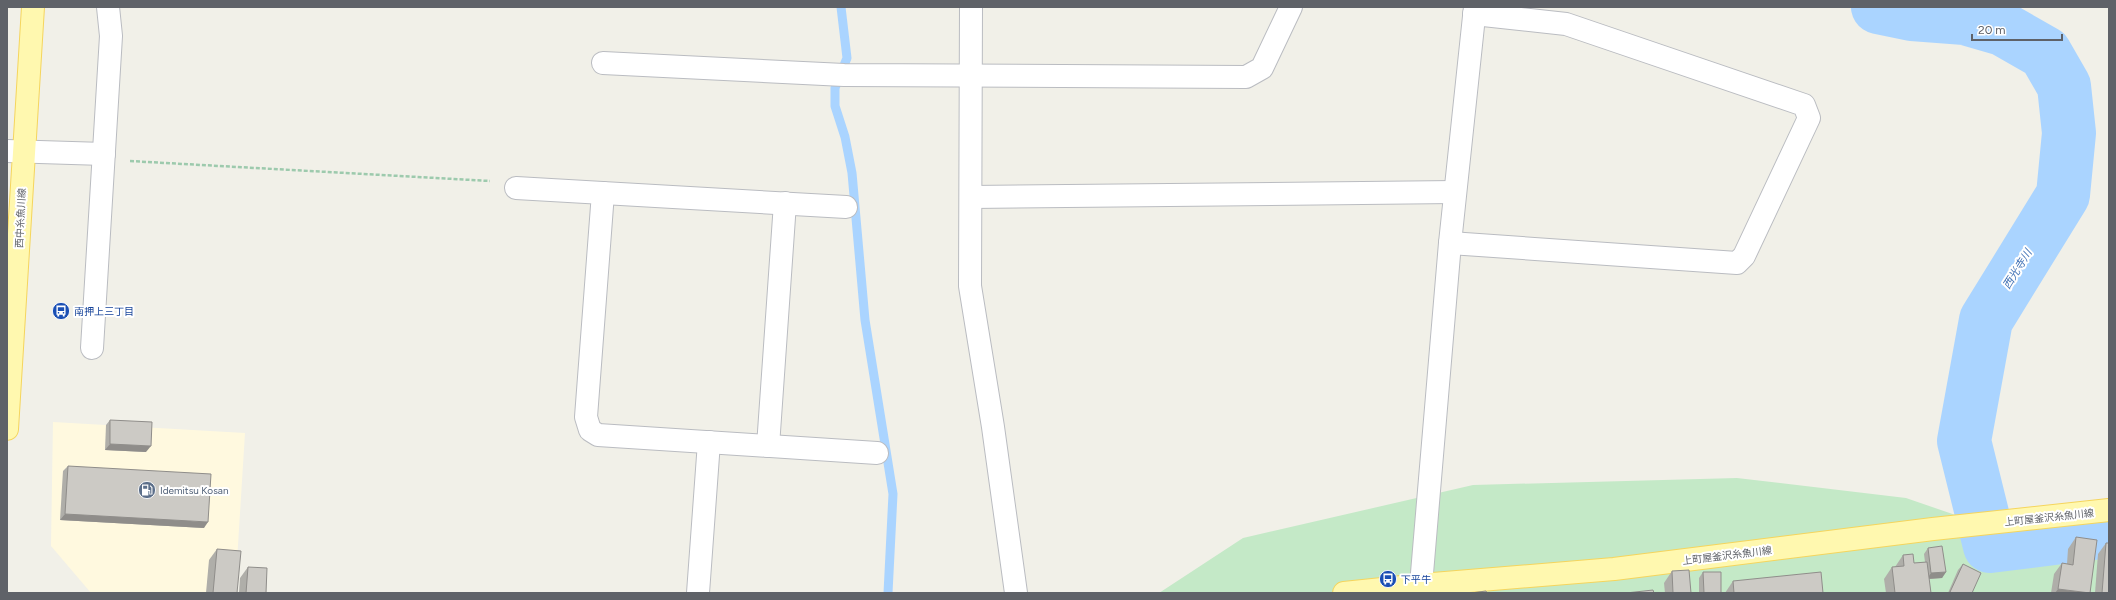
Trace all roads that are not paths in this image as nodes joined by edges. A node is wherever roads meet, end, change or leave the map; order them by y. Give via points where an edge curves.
1 (33, 7) edge
2 (108, 7) edge
3 (971, 7) edge
4 (1291, 7) edge
5 (1475, 10) edge
6 (603, 63) dead end
7 (972, 75) junction
8 (15, 151) edge
9 (104, 157) junction
10 (516, 188) road end
11 (1455, 192) junction
12 (603, 193) junction
13 (971, 198) junction
14 (785, 203) junction
15 (846, 207) dead end
16 (1450, 243) junction
17 (92, 348) dead end
18 (7, 429) edge
19 (709, 442) junction
20 (768, 446) junction
21 (877, 453) dead end
22 (2109, 510) edge
23 (1421, 585) junction
24 (698, 593) edge
25 (1016, 593) edge
26 (1344, 593) edge

1 - 8 main road, 西中糸魚川線
2 - 9 street via 111,36
3 - 7 street
4 - 7 street via 1262,68 1246,77
5 - 11 street
5 - 16 street via 1566,24 1804,105 1809,118 1744,256 1737,263
6 - 7 street via 844,75
7 - 13 street
8 - 9 street
8 - 18 main road, 西中糸魚川線
9 - 17 street
10 - 12 street
11 - 13 street
11 - 16 street
12 - 14 street
12 - 19 street via 586,417 590,430 598,435
13 - 25 street via 970,286
14 - 15 street
14 - 20 street
16 - 23 street
19 - 20 street
19 - 24 street
20 - 21 street
22 - 23 main road, 上町屋釜沢糸魚川線 via 1614,569
23 - 26 main road, 上町屋釜沢糸魚川線

